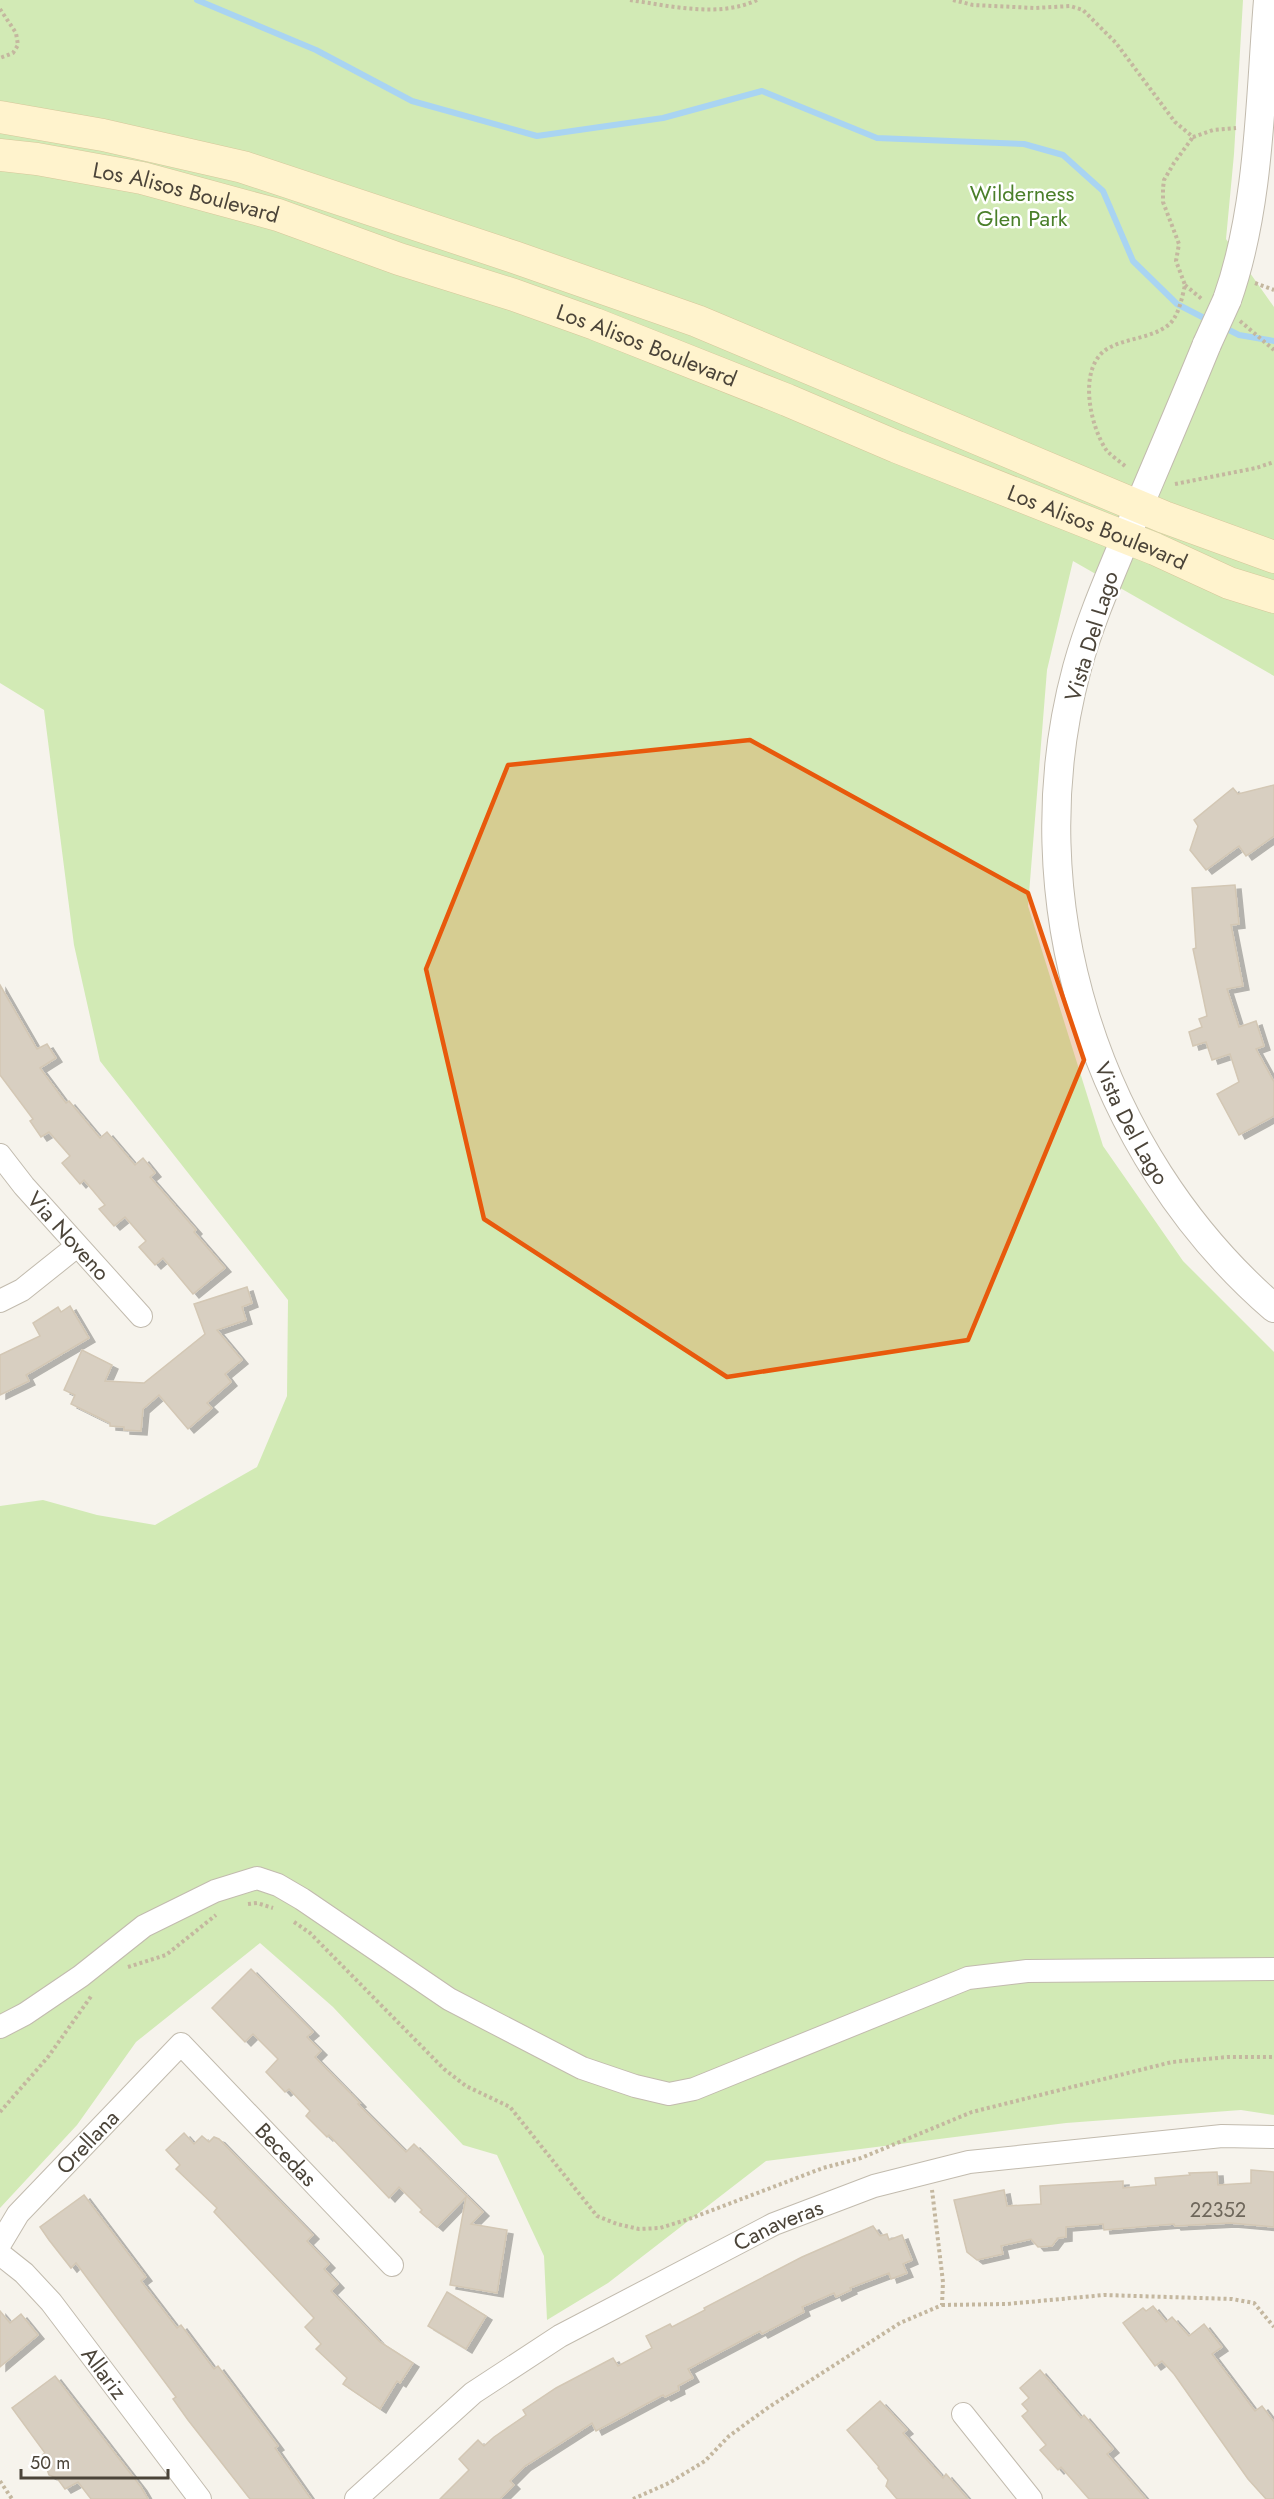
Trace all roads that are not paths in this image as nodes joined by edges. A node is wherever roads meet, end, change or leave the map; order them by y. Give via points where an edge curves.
1 (1268, 0) edge
2 (0, 117) edge
3 (1262, 143) edge
4 (0, 155) edge
5 (1139, 505) junction
6 (1126, 538) junction
7 (1274, 557) edge
8 (1274, 597) edge
9 (0, 1155) edge
10 (77, 1246) junction
11 (0, 1301) edge
12 (1274, 1308) edge
13 (141, 1316) dead end
14 (1274, 1970) edge
15 (0, 2027) edge
16 (181, 2044) joint
17 (1274, 2137) edge
18 (0, 2244) edge
19 (0, 2254) edge
20 (392, 2265) dead end
21 (963, 2414) dead end
22 (200, 2499) edge
23 (356, 2499) edge
24 (1031, 2499) edge

1 - 3 street, Vista Del Lago
2 - 5 main road, Los Alisos Boulevard via 103,135 243,167 514,257 697,321
3 - 5 street, Vista Del Lago, bridge via 1244,246 1227,300
4 - 6 main road, Los Alisos Boulevard via 142,178 278,215 514,295
5 - 6 street, Vista Del Lago
5 - 7 main road, Los Alisos Boulevard
6 - 8 main road, Los Alisos Boulevard via 1229,583
6 - 12 street, Vista Del Lago via 1113,564 1077,669 1062,748 1056,846 1067,945 1096,1054 1133,1132 1186,1215 1228,1264
9 - 10 street, Via Noveno
10 - 11 street via 22,1290
10 - 13 street, Via Noveno
14 - 15 street via 1027,1971 968,1978 694,2089 669,2094 582,2068 448,1999 302,1899 258,1878 215,1891 144,1926 81,1976
16 - 18 street, Orellana via 18,2214
16 - 20 street, Becedas
17 - 23 street, Canaveras via 1222,2136 969,2162 874,2186 774,2224 560,2336 473,2393
19 - 22 street, Allariz via 51,2302
21 - 24 street

